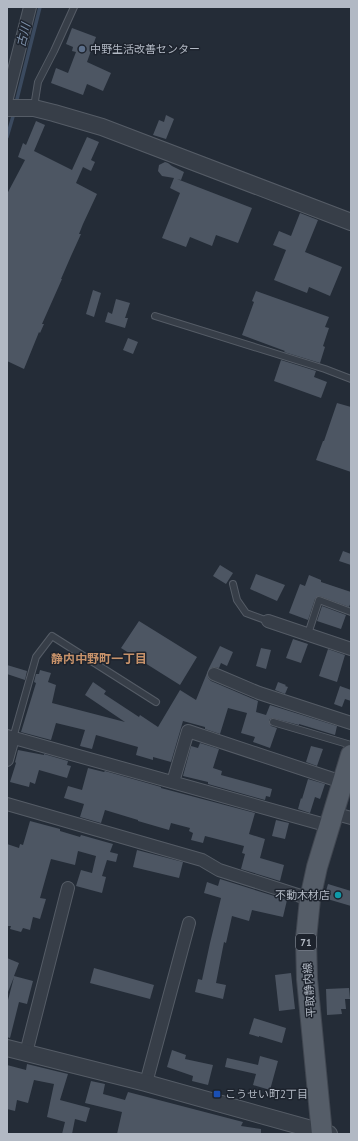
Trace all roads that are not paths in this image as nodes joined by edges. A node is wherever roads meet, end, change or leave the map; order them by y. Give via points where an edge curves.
1 (30, 7) edge
2 (74, 7) edge
3 (14, 101) edge
4 (351, 222) edge
5 (154, 316) dead end
6 (351, 379) edge
7 (233, 584) dead end
8 (351, 612) edge
9 (268, 621) joint
10 (308, 634) junction
11 (351, 649) edge
12 (214, 674) dead end
13 (156, 702) dead end
14 (273, 722) dead end
15 (351, 724) edge
16 (10, 737) edge
17 (351, 745) edge
18 (351, 755) edge
19 (7, 760) edge
20 (173, 782) junction
21 (342, 782) junction
22 (7, 804) edge
23 (338, 819) edge
24 (68, 888) dead end
25 (310, 899) junction
26 (189, 923) dead end
27 (7, 1048) edge
28 (26, 1053) junction
29 (146, 1083) junction
30 (324, 1133) edge

1 - 3 street
2 - 3 lane via 38,82
3 - 4 street via 102,127
5 - 6 lane
7 - 9 lane via 237,600 246,613
8 - 10 lane via 319,600
9 - 10 street
10 - 11 street
12 - 15 street via 259,693
13 - 16 lane via 52,636 36,657
14 - 17 lane
16 - 19 street
16 - 20 street
18 - 21 main road, 平取静内線 / 71
20 - 21 street via 188,732
20 - 23 street
21 - 23 main road, 平取静内線 / 71
22 - 25 street via 202,860 219,870
23 - 25 main road, 平取静内線 / 71 via 317,867
24 - 28 street
25 - 30 main road, 平取静内線 / 71 via 306,938 308,979
26 - 29 street
27 - 28 street
28 - 29 street
29 - 30 street

